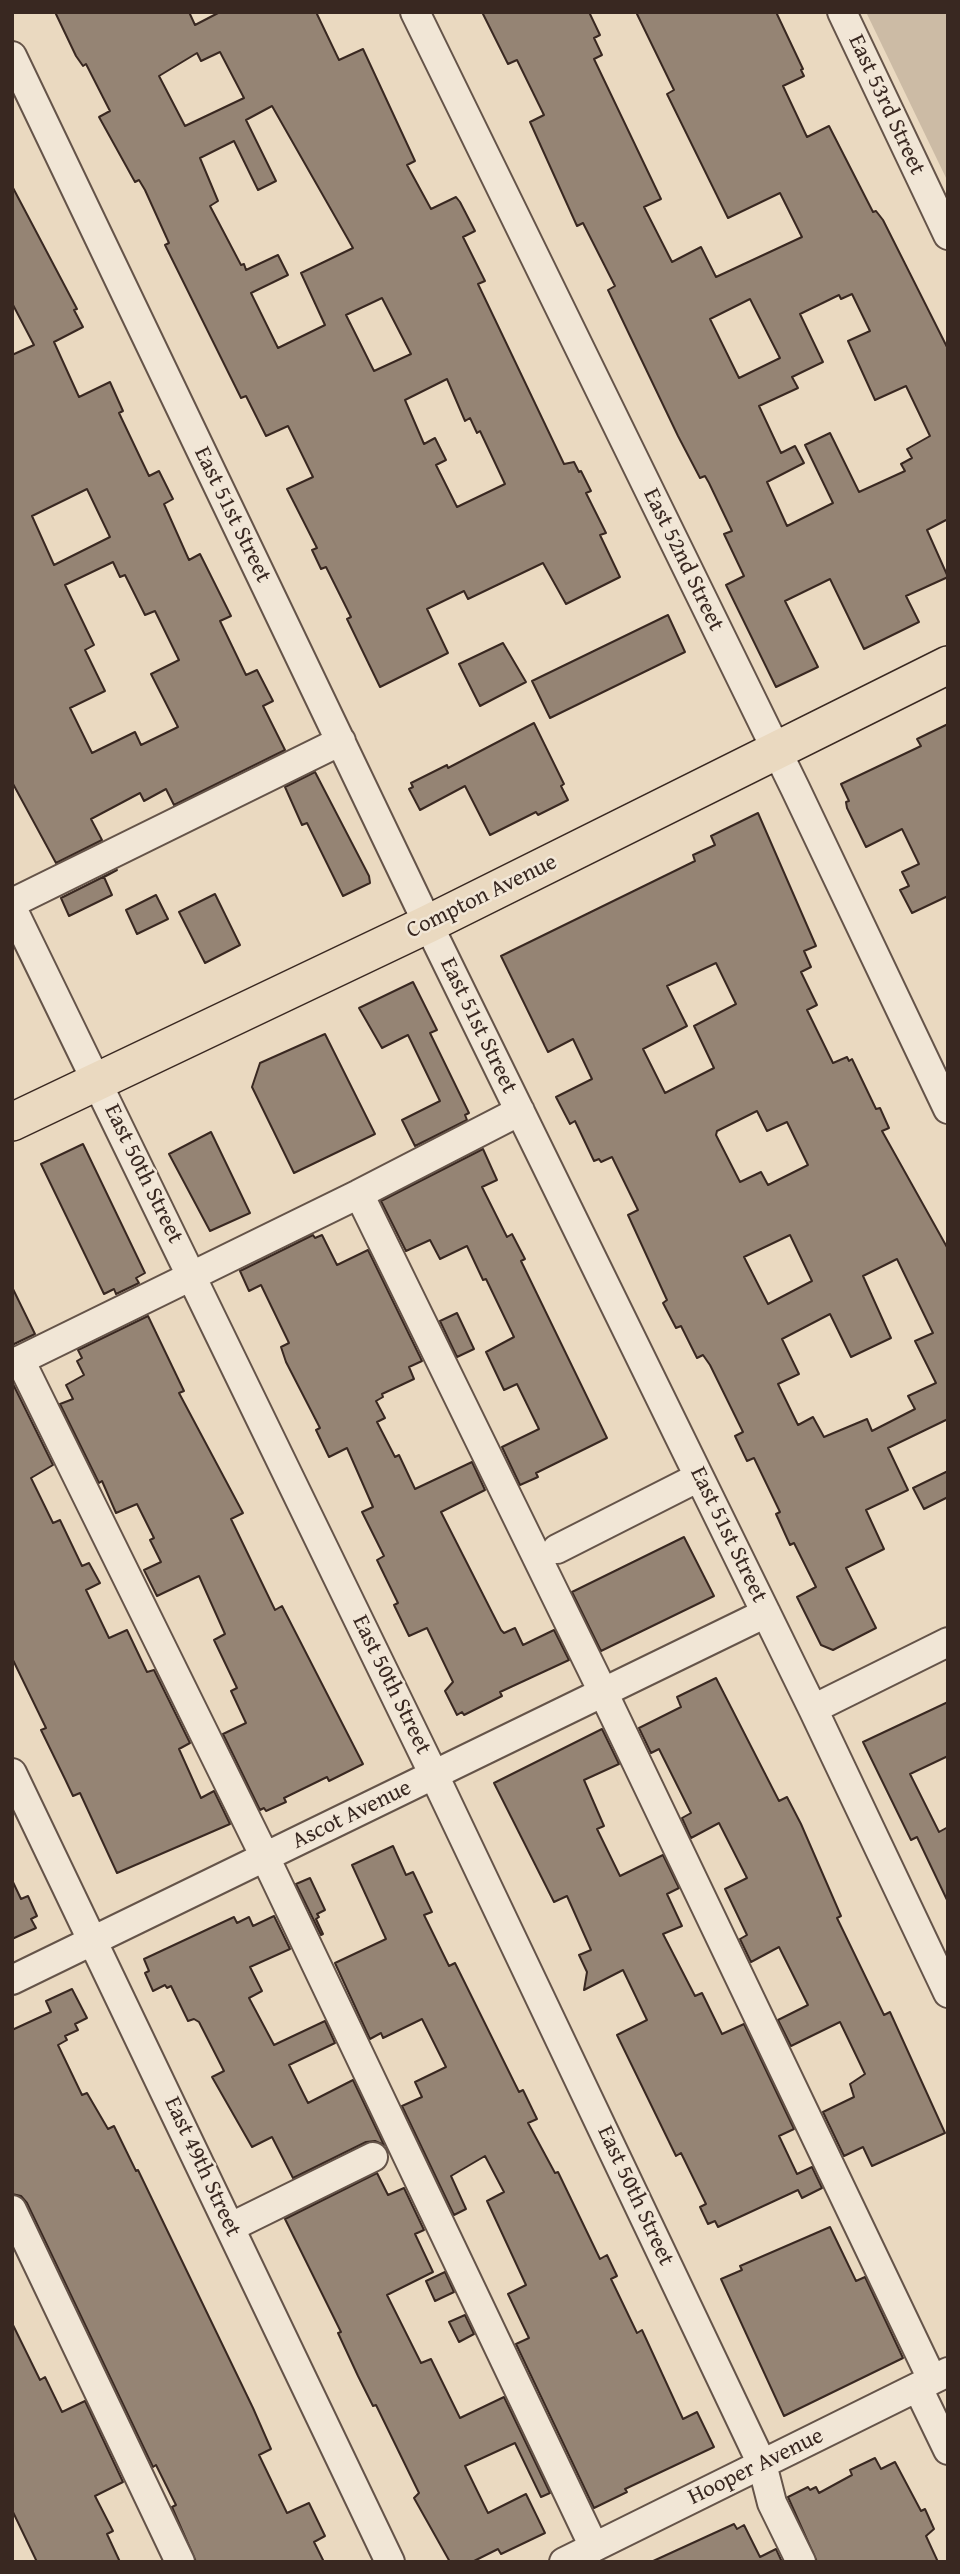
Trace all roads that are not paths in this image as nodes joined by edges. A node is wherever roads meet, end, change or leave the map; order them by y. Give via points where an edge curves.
1 (415, 12) edge
2 (842, 12) edge
3 (12, 56) edge
4 (948, 235) edge
5 (948, 665) edge
6 (341, 741) junction
7 (777, 751) junction
8 (12, 903) edge
9 (12, 908) edge
10 (428, 924) junction
11 (97, 1080) junction
12 (948, 1109) edge
13 (520, 1111) junction
14 (12, 1122) edge
15 (359, 1194) junction
16 (192, 1276) junction
17 (16, 1362) edge
18 (699, 1476) junction
19 (556, 1549) dead end
20 (766, 1613) junction
21 (948, 1642) edge
22 (603, 1692) junction
23 (813, 1709) junction
24 (12, 1773) edge
25 (434, 1775) junction
26 (265, 1857) junction
27 (94, 1940) junction
28 (12, 1980) edge
29 (948, 1993) edge
30 (373, 2157) dead end
31 (12, 2210) edge
32 (231, 2227) junction
33 (933, 2380) edge
34 (948, 2450) edge
35 (762, 2464) junction
36 (581, 2556) edge
37 (180, 2562) edge
38 (390, 2562) edge
39 (801, 2562) edge

1 - 7 street, East 52nd Street
2 - 4 street, East 53rd Street
3 - 6 street, East 51st Street
5 - 7 main road, Compton Avenue
6 - 8 street
6 - 10 street, East 51st Street
7 - 10 main road, Compton Avenue
7 - 12 street, East 52nd Street
9 - 11 street, East 50th Street
10 - 11 main road, Compton Avenue
10 - 13 street, East 51st Street
11 - 14 main road, Compton Avenue
11 - 16 street, East 50th Street
13 - 15 street
13 - 18 street, East 51st Street
15 - 16 street
15 - 22 street
16 - 17 street
16 - 25 street, East 50th Street
17 - 26 street
18 - 19 street
18 - 20 street, East 51st Street
20 - 22 street, Ascot Avenue
20 - 23 street, East 51st Street
21 - 23 street
22 - 25 street, Ascot Avenue
22 - 33 street
23 - 29 street, East 51st Street
24 - 27 street, East 49th Street
25 - 26 street, Ascot Avenue
25 - 35 street, East 50th Street
26 - 27 street, Ascot Avenue
26 - 36 street
27 - 28 street, Ascot Avenue
27 - 32 street, East 49th Street
30 - 32 street
31 - 37 street
32 - 38 street, East 49th Street
33 - 34 street
33 - 35 street, Hooper Avenue
35 - 36 street, Hooper Avenue
35 - 39 street, East 50th Street via 772,2503

